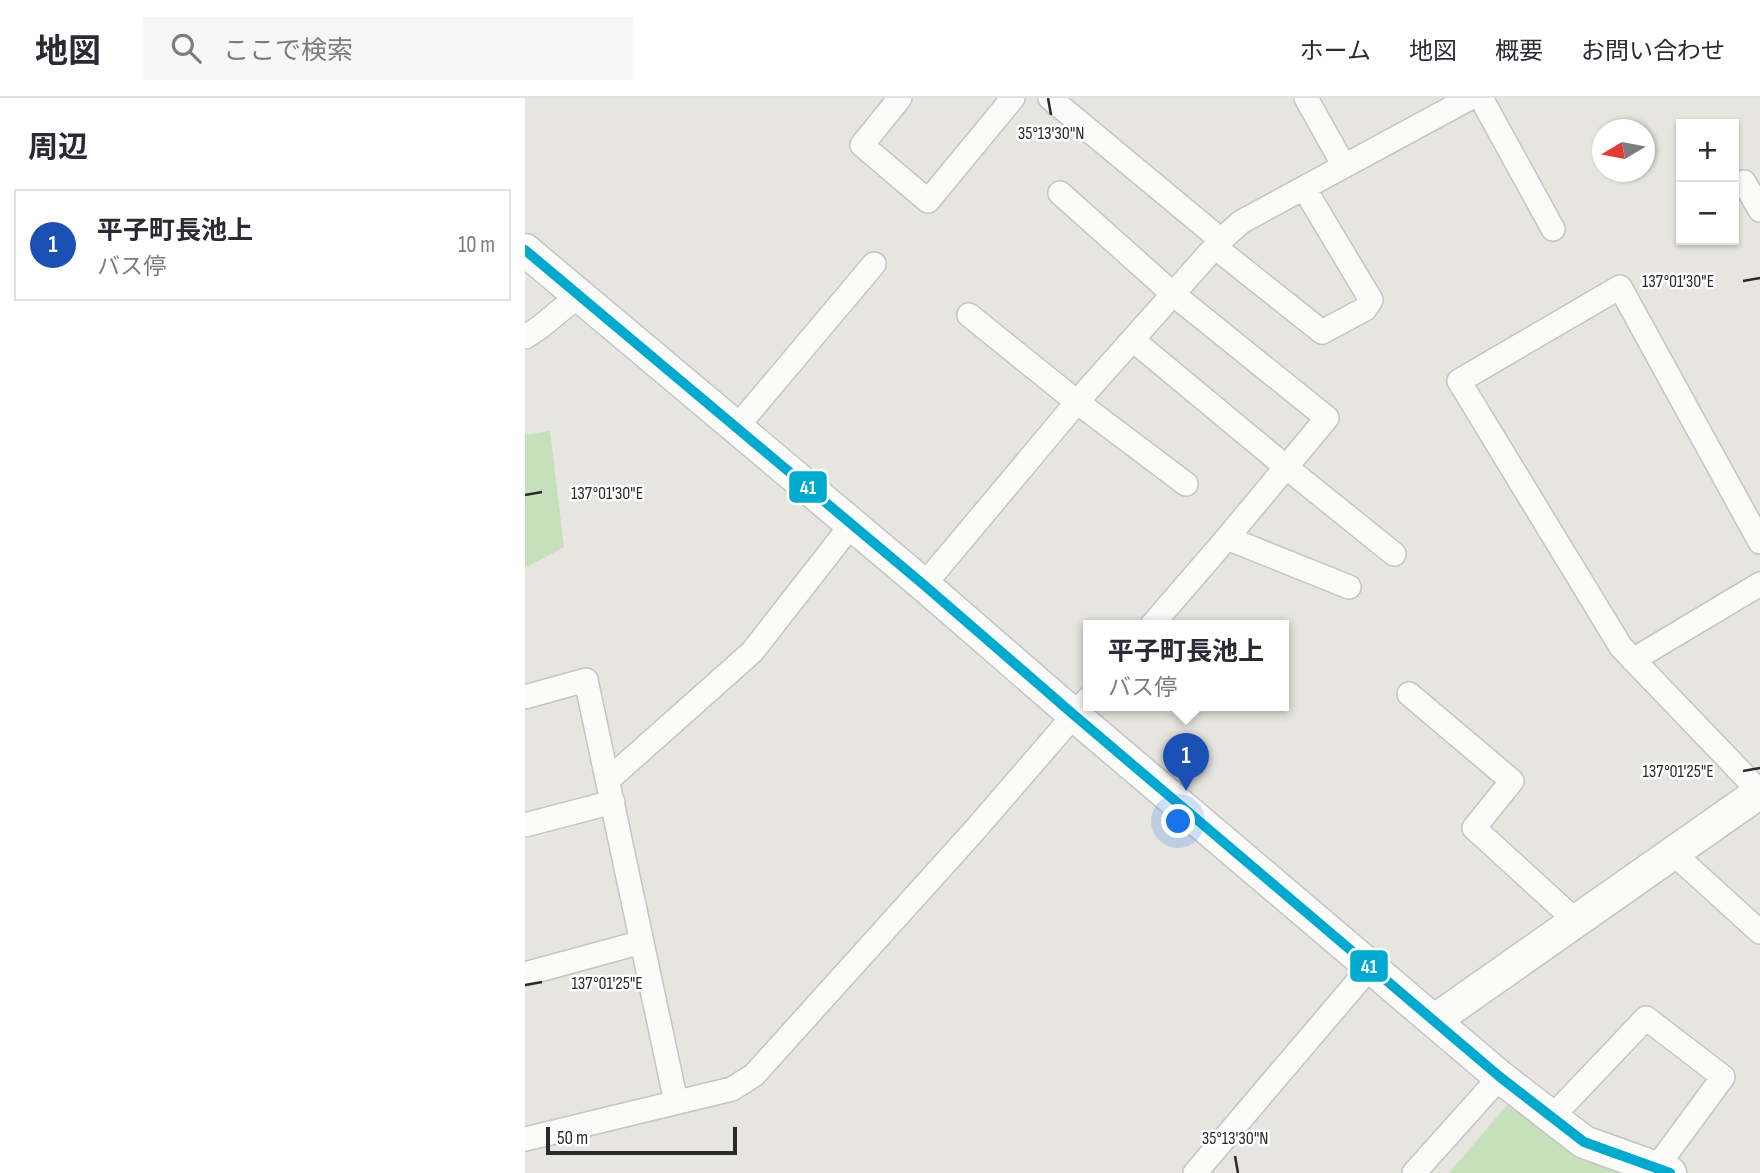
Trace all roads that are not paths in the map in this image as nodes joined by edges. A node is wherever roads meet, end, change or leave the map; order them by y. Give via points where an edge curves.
1 (900, 98) edge
2 (1013, 98) edge
3 (1051, 98) edge
4 (1306, 98) edge
5 (1469, 98) edge
6 (1481, 98) edge
7 (1344, 166) junction
8 (1744, 182) dead end
9 (1304, 188) junction
10 (1060, 193) dead end
11 (1760, 209) edge
12 (1553, 229) dead end
13 (1218, 243) junction
14 (525, 250) edge
15 (874, 264) dead end
16 (1173, 294) junction
17 (578, 296) junction
18 (969, 315) dead end
19 (525, 337) edge
20 (1133, 340) junction
21 (1077, 402) junction
22 (736, 428) junction
23 (1286, 467) junction
24 (1186, 484) dead end
25 (852, 524) junction
26 (1227, 538) junction
27 (1760, 542) edge
28 (1394, 554) dead end
29 (1760, 584) edge
30 (924, 585) junction
31 (1349, 587) dead end
32 (1156, 620) edge
33 (1633, 660) junction
34 (1409, 694) dead end
35 (525, 697) edge
36 (1081, 707) edge
37 (1085, 711) edge
38 (610, 791) junction
39 (1760, 792) edge
40 (525, 825) edge
41 (1673, 853) junction
42 (1576, 922) junction
43 (1760, 932) edge
44 (642, 942) junction
45 (1371, 966) junction
46 (525, 974) edge
47 (1435, 1020) junction
48 (1500, 1077) junction
49 (676, 1102) junction
50 (1552, 1116) junction
51 (525, 1139) edge
52 (1663, 1170) edge
53 (1195, 1173) edge
54 (1414, 1173) edge

1 - 2 street via 862,145 927,201
3 - 13 street
4 - 7 street
5 - 7 street
6 - 12 street
7 - 9 street
8 - 11 street
9 - 13 street via 1241,222
9 - 13 street via 1371,300 1365,309 1322,332
10 - 16 street
13 - 16 street
14 - 17 street
15 - 22 street
16 - 20 street
16 - 23 street via 1327,418
17 - 19 street
17 - 22 street
18 - 21 street
20 - 21 street
20 - 23 street
21 - 24 street
21 - 30 street
22 - 25 street
23 - 26 street
23 - 28 street
25 - 30 street
25 - 38 street via 752,652
26 - 31 street
26 - 32 street
27 - 33 street via 1620,287 1459,381
29 - 33 street
30 - 36 street
33 - 39 street
34 - 42 street via 1513,781 1474,828
35 - 38 street via 586,680
36 - 49 street via 754,1075 732,1089
37 - 45 street
38 - 40 street
38 - 44 street
39 - 41 street
41 - 42 street
41 - 43 street
42 - 47 street
44 - 46 street
44 - 49 street
45 - 47 street
45 - 53 street
47 - 48 street
48 - 50 street
48 - 54 street
49 - 51 street
50 - 52 street via 1584,1142
50 - 52 street via 1646,1018 1723,1077

